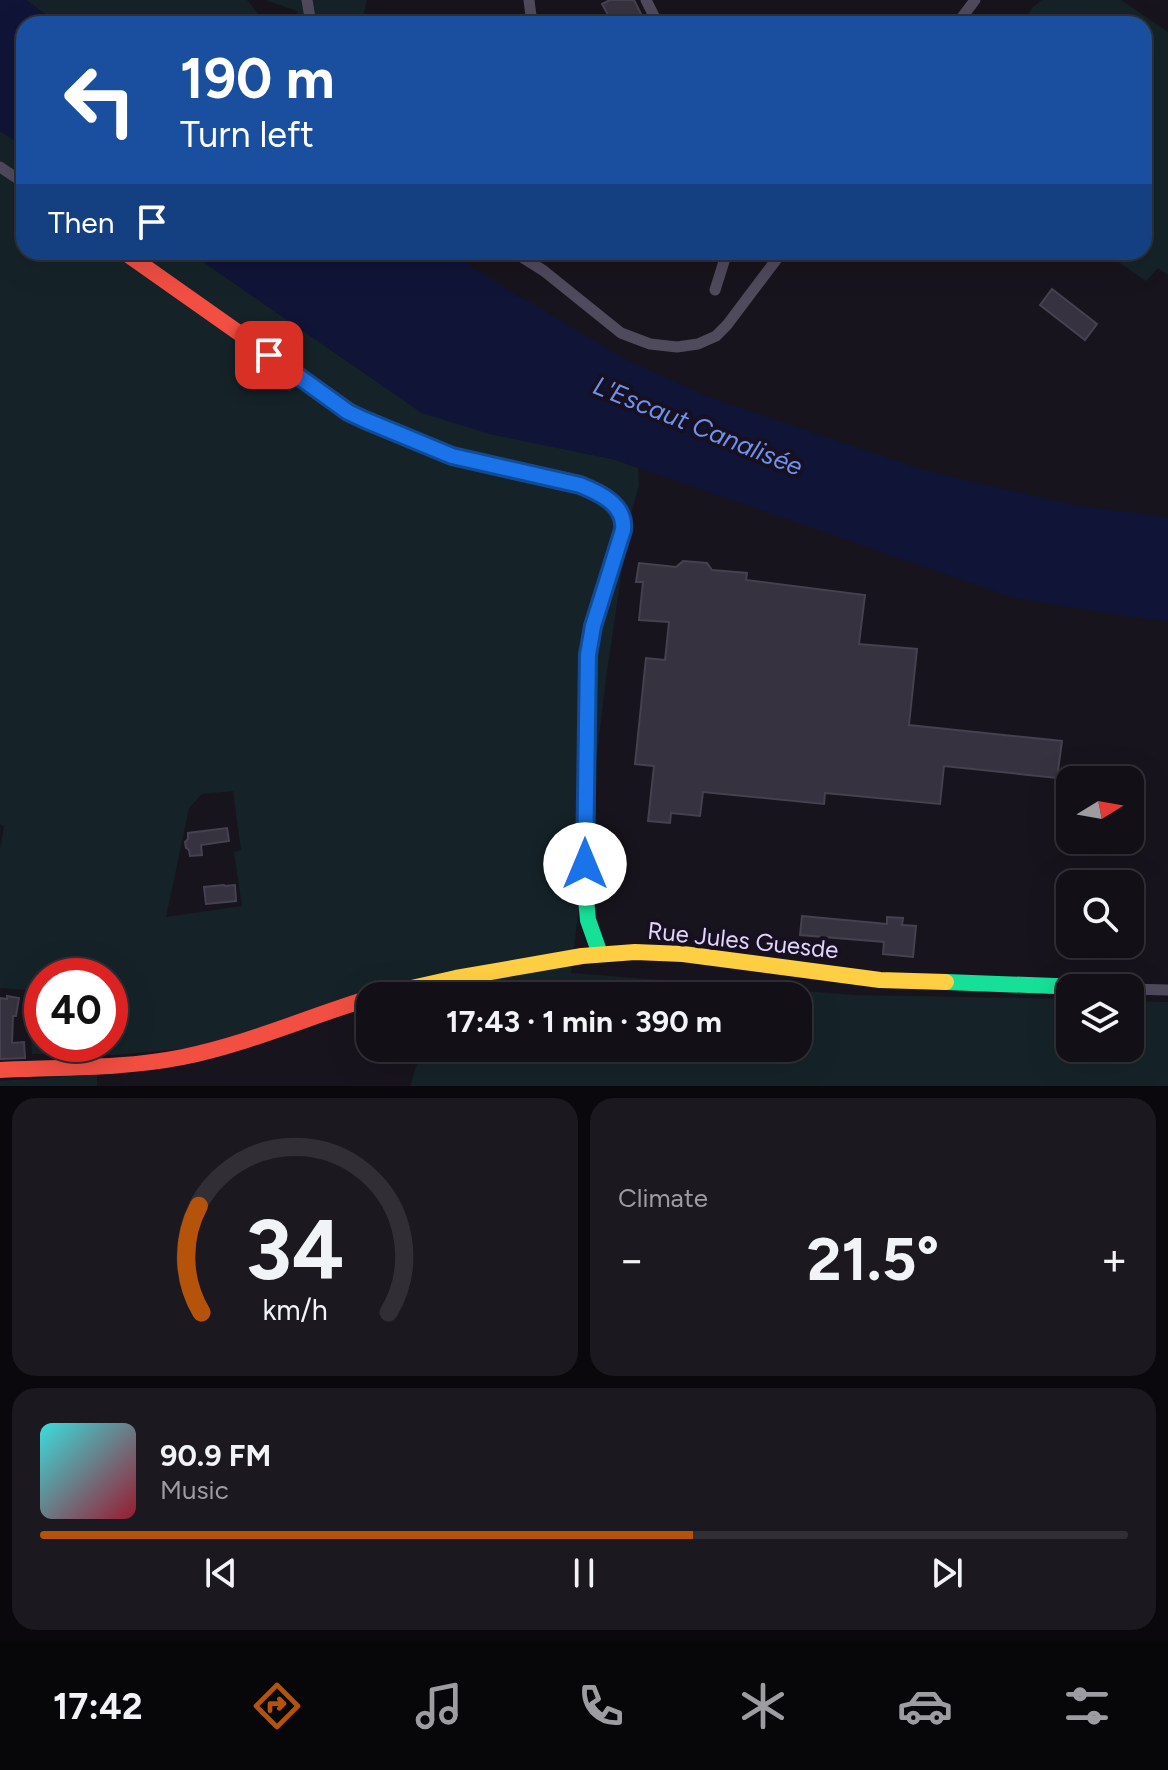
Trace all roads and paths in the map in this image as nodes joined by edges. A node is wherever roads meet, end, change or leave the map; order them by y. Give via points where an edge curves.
1 (135, 260) edge
2 (527, 260) edge
3 (724, 260) edge
4 (776, 260) edge
5 (715, 290) dead end
6 (600, 954) junction
7 (438, 982) edge
8 (1056, 986) edge
9 (1144, 989) edge
10 (1168, 990) edge
11 (356, 1003) edge
12 (0, 1070) edge

1 - 6 street via 357,416 452,456 580,485 621,512 623,530 593,626 586,668 585,889 588,920
2 - 4 street via 621,333 668,347 716,336
3 - 5 street
6 - 7 street, Rue Jules Guesde
6 - 8 street, Rue Jules Guesde via 671,953 898,981
9 - 10 street
11 - 12 street via 185,1056

